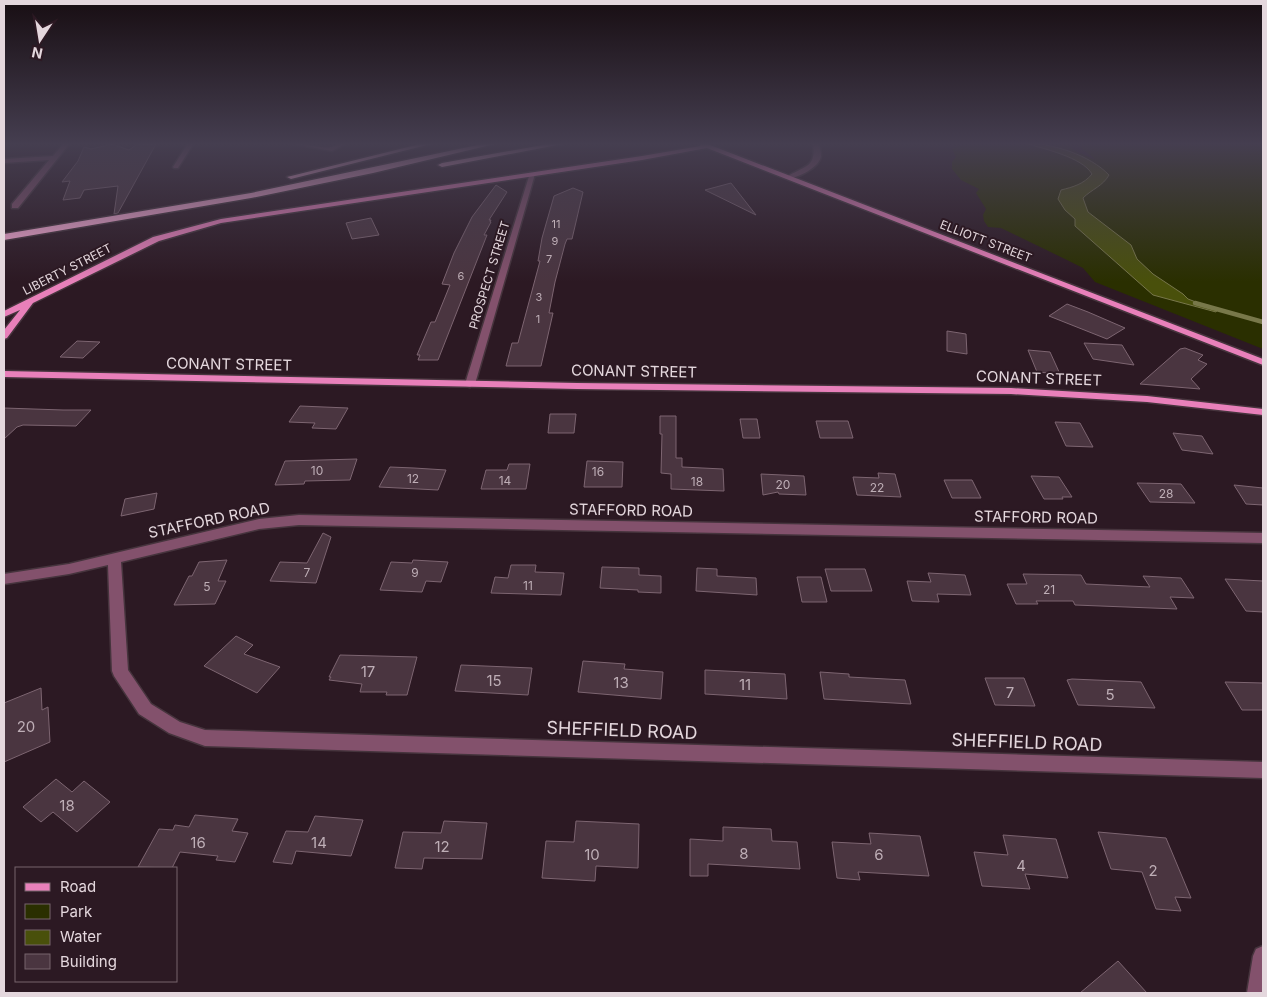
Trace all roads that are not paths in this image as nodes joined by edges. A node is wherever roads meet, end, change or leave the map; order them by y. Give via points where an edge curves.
1 (30, 190) edge
2 (225, 190) edge
3 (248, 190) edge
4 (279, 190) edge
5 (314, 190) edge
6 (429, 190) edge
7 (527, 190) edge
8 (822, 190) edge
9 (15, 206) dead end
10 (76, 217) junction
11 (103, 222) junction
12 (22, 225) dead end
13 (4, 237) edge
14 (30, 302) junction
15 (4, 314) edge
16 (4, 336) edge
17 (1263, 362) edge
18 (4, 374) edge
19 (470, 384) junction
20 (1263, 412) edge
21 (1263, 538) edge
22 (114, 558) junction
23 (4, 579) edge
24 (1263, 770) edge
25 (1263, 956) edge
26 (1258, 993) edge

1 - 9 street
2 - 10 highway
3 - 10 highway
4 - 11 highway
5 - 11 highway
6 - 14 main road, LIBERTY STREET via 221,221 172,233
7 - 19 street, PROSPECT STREET
8 - 17 main road, ELLIOTT STREET
10 - 12 highway
11 - 13 highway
14 - 15 main road, LIBERTY STREET
14 - 16 main road
18 - 19 main road, CONANT STREET
19 - 20 main road, CONANT STREET via 1020,391 1147,399
21 - 22 street, STAFFORD ROAD via 299,520 259,524
22 - 23 street, STAFFORD ROAD
22 - 24 street, SHEFFIELD ROAD via 120,671 145,709 175,728 205,738
25 - 26 street

